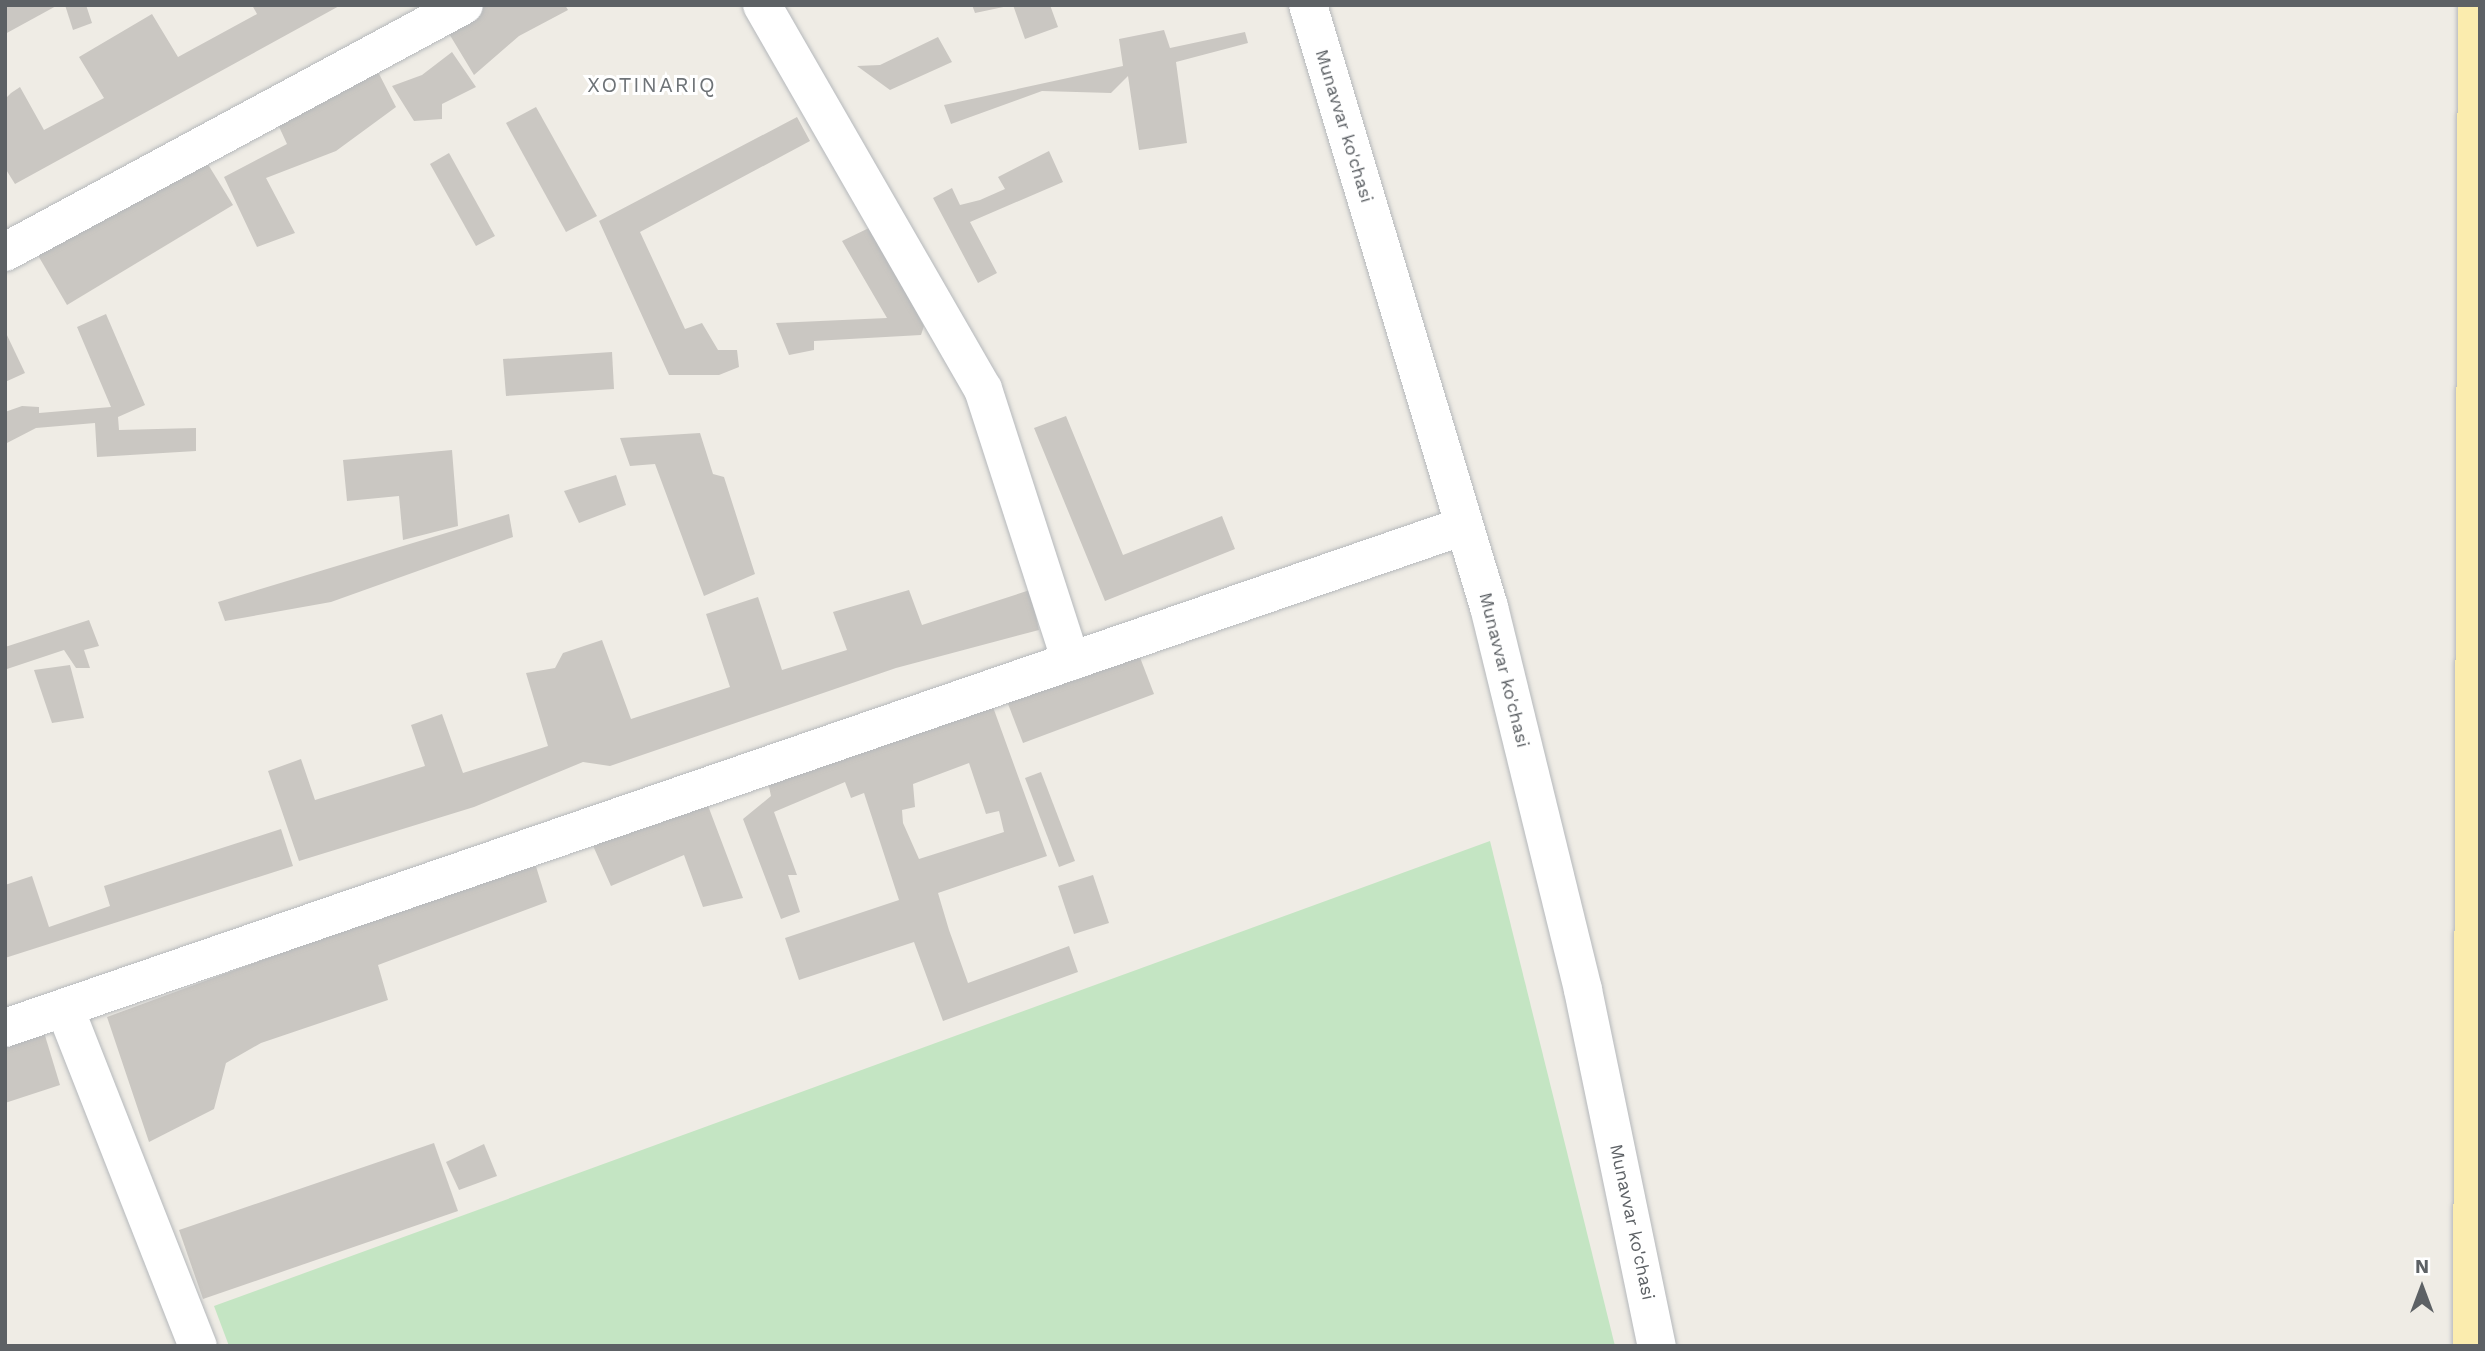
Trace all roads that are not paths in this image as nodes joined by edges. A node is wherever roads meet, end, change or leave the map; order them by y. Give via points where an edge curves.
1 (464, 5) edge
2 (762, 5) edge
3 (1308, 5) edge
4 (2477, 5) edge
5 (5, 252) edge
6 (1464, 526) junction
7 (1072, 661) junction
8 (65, 1009) junction
9 (5, 1028) edge
10 (198, 1346) edge
11 (1657, 1346) edge
12 (2472, 1346) edge

1 - 5 street
2 - 7 street via 983,389
3 - 6 street, Munavvar ko'chasi
4 - 12 main road
6 - 7 street
6 - 11 street, Munavvar ko'chasi via 1583,990
7 - 8 street
8 - 9 street
8 - 10 street

